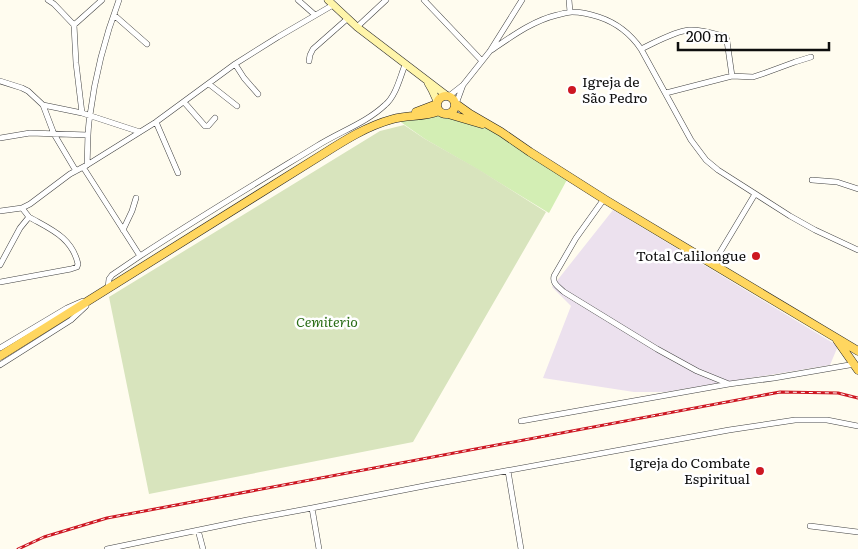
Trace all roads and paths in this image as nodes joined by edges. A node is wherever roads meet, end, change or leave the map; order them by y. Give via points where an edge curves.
1 (48, 0) edge
2 (102, 0) edge
3 (119, 0) edge
4 (298, 0) edge
5 (386, 0) edge
6 (424, 0) edge
7 (522, 0) edge
8 (569, 0) edge
9 (330, 2) edge
10 (570, 12) junction
11 (114, 15) junction
12 (315, 16) junction
13 (347, 19) junction
14 (74, 25) junction
15 (357, 27) junction
16 (147, 44) dead end
17 (641, 48) junction
18 (490, 51) junction
19 (811, 57) dead end
20 (309, 61) dead end
21 (482, 61) junction
22 (236, 64) junction
23 (405, 65) junction
24 (732, 76) junction
25 (426, 81) junction
26 (0, 82) edge
27 (209, 84) junction
28 (463, 85) junction
29 (666, 93) junction
30 (258, 94) dead end
31 (448, 95) junction
32 (184, 102) junction
33 (456, 104) junction
34 (43, 105) junction
35 (438, 105) junction
36 (238, 106) dead end
37 (82, 113) junction
38 (448, 114) junction
39 (90, 116) junction
40 (216, 118) dead end
41 (156, 122) junction
42 (496, 129) junction
43 (140, 132) junction
44 (54, 134) junction
45 (88, 135) junction
46 (0, 138) edge
47 (85, 166) junction
48 (76, 171) junction
49 (178, 173) dead end
50 (812, 180) dead end
51 (858, 189) edge
52 (755, 194) junction
53 (136, 198) dead end
54 (604, 199) junction
55 (22, 208) junction
56 (0, 211) edge
57 (29, 217) junction
58 (123, 230) junction
59 (858, 250) edge
60 (140, 256) junction
61 (712, 264) junction
62 (0, 266) edge
63 (0, 282) edge
64 (108, 288) junction
65 (97, 294) junction
66 (836, 338) junction
67 (0, 348) edge
68 (858, 351) edge
69 (0, 356) edge
70 (0, 365) edge
71 (856, 367) edge
72 (729, 384) junction
73 (521, 421) dead end
74 (858, 426) edge
75 (508, 470) junction
76 (312, 508) junction
77 (810, 526) dead end
78 (198, 530) junction
79 (857, 533) edge
80 (106, 549) edge
81 (203, 549) edge
82 (319, 549) edge
83 (521, 549) edge

1 - 14 street
2 - 14 street
3 - 11 street
4 - 12 street
5 - 15 street
6 - 21 street
7 - 18 street
8 - 10 street
9 - 12 street
9 - 13 street
10 - 17 street via 589,14 622,28
10 - 18 street via 532,24
11 - 16 street
11 - 39 street via 103,49
12 - 22 street
13 - 15 street
13 - 20 street via 313,50
14 - 37 street
15 - 23 street
17 - 24 street via 688,30 723,36 727,41
17 - 29 street
18 - 21 street
19 - 24 street via 753,77
21 - 28 street
22 - 27 street
22 - 30 street
23 - 25 street
23 - 60 street via 393,94 374,114 331,137
24 - 29 street
25 - 31 street
25 - 35 street
26 - 34 street via 22,88
27 - 32 street
27 - 36 street
28 - 31 street
28 - 33 street
29 - 52 street via 691,140 706,160
31 - 33 main road
31 - 35 main road via 441,97
32 - 40 street via 205,126
32 - 41 street
33 - 38 main road
33 - 42 main road
34 - 37 street
34 - 44 street
35 - 38 main road via 441,113
35 - 64 main road via 431,114 394,118 362,130
37 - 39 street
38 - 42 main road
39 - 43 street
39 - 45 street
41 - 43 street
41 - 49 street
42 - 54 main road
43 - 47 street
44 - 45 street
44 - 46 street via 30,133
44 - 48 street
45 - 47 street
47 - 48 street
47 - 58 street
48 - 55 street
50 - 51 street via 838,182
52 - 59 street via 815,230
52 - 61 street
53 - 58 street
54 - 61 main road
54 - 72 street via 567,253 554,276 554,283 657,349
55 - 56 street
55 - 57 street
57 - 62 street
57 - 63 street via 60,234 78,264 71,269
58 - 60 street
60 - 64 street via 112,276
61 - 66 main road
64 - 65 main road
65 - 67 street
65 - 69 main road
65 - 70 street via 71,320
66 - 68 main road
66 - 71 main road
71 - 72 street
72 - 73 street
74 - 75 street via 827,420 796,420
75 - 76 street
75 - 83 street
76 - 78 street
76 - 82 street
77 - 79 street
78 - 80 street
78 - 81 street

